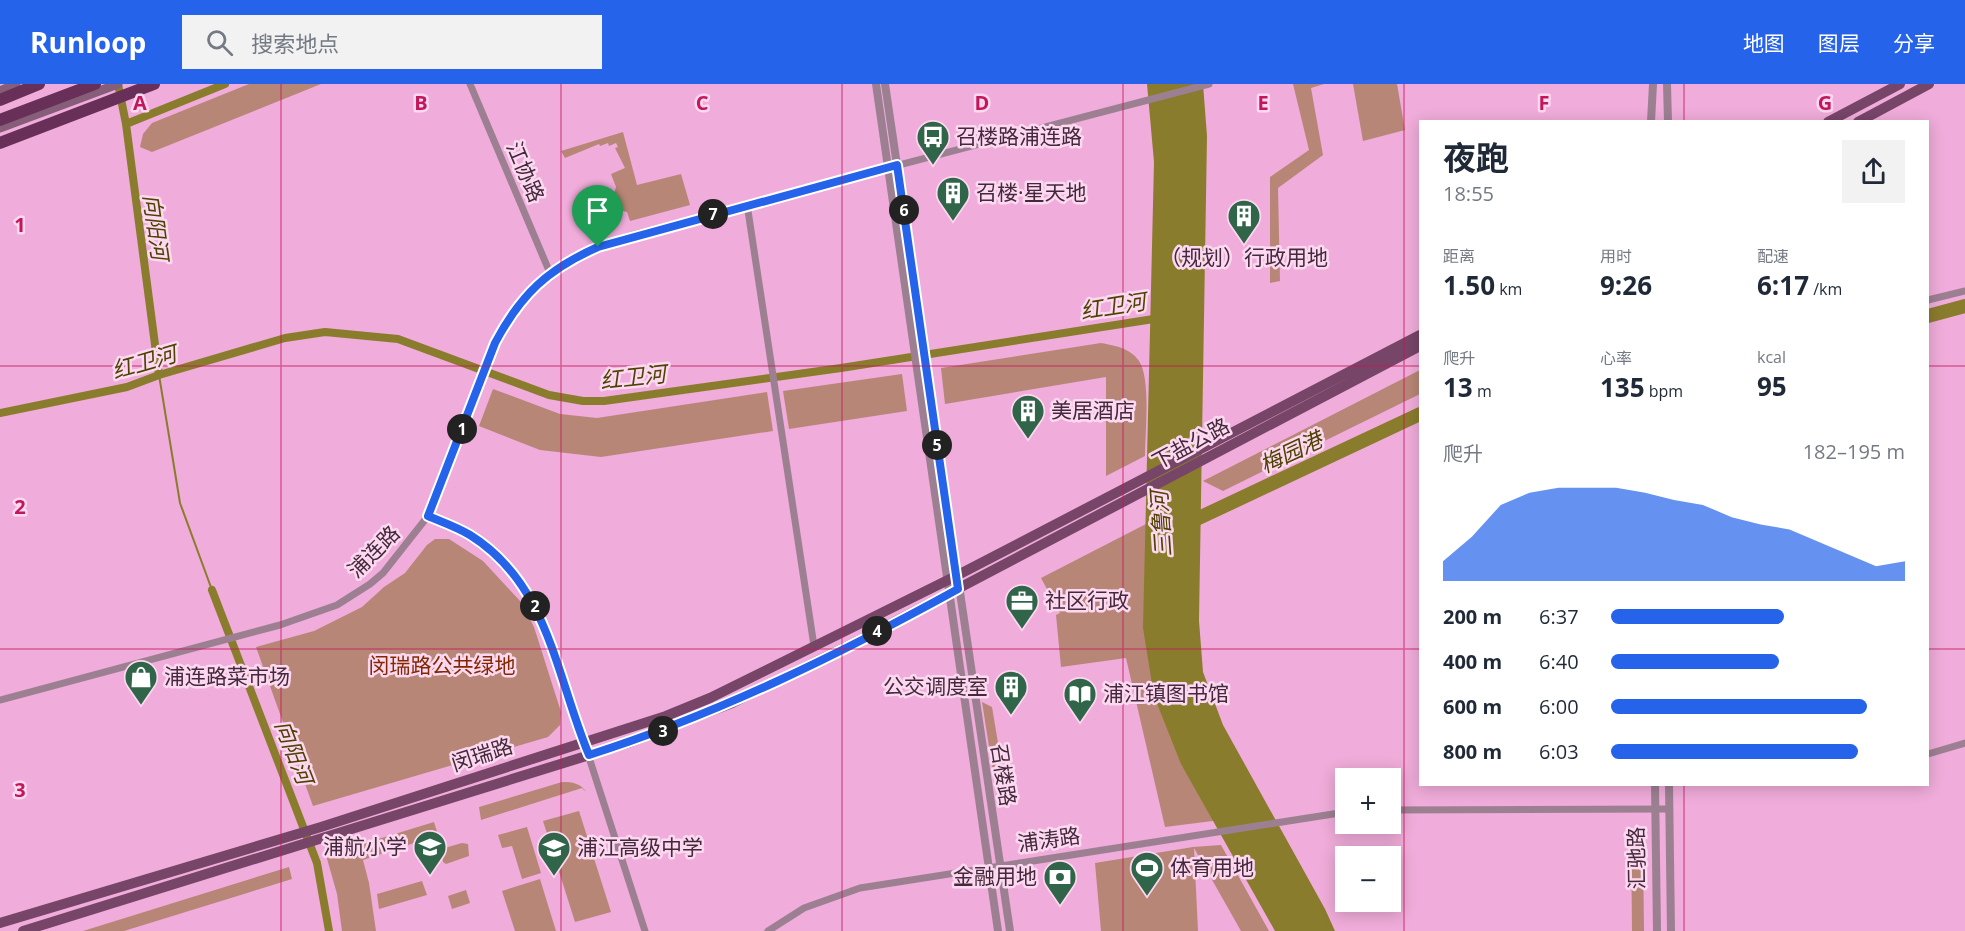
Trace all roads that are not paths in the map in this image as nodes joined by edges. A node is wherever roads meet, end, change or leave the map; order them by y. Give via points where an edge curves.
1 (16, 84) edge
2 (39, 84) edge
3 (118, 84) edge
4 (154, 84) edge
5 (470, 84) edge
6 (876, 84) edge
7 (885, 84) edge
8 (1653, 84) edge
9 (1667, 84) edge
10 (1900, 84) edge
11 (1929, 84) edge
12 (1207, 85) edge
13 (98, 88) edge
14 (0, 91) edge
15 (0, 100) edge
16 (0, 120) edge
17 (1651, 120) edge
18 (1668, 120) edge
19 (1832, 120) edge
20 (1862, 120) edge
21 (0, 128) edge
22 (0, 143) edge
23 (893, 166) junction
24 (747, 204) junction
25 (550, 273) junction
26 (1965, 291) edge
27 (1929, 300) edge
28 (1419, 336) edge
29 (1419, 347) edge
30 (428, 516) junction
31 (951, 578) junction
32 (953, 592) junction
33 (814, 646) junction
34 (0, 700) edge
35 (583, 743) junction
36 (1965, 744) edge
37 (1929, 754) edge
38 (589, 755) junction
39 (1655, 786) edge
40 (1669, 786) edge
41 (1654, 809) junction
42 (1669, 809) junction
43 (1401, 810) edge
44 (1335, 814) edge
45 (323, 832) junction
46 (290, 842) junction
47 (999, 864) junction
48 (988, 867) junction
49 (0, 922) edge
50 (23, 931) edge
51 (645, 931) edge
52 (768, 931) edge
53 (998, 931) edge
54 (1010, 931) edge
55 (1657, 931) edge
56 (1671, 931) edge

1 - 14 main road
2 - 15 highway
3 - 13 main road
4 - 22 highway
5 - 25 street, 江协路
6 - 23 street
7 - 23 street
8 - 17 street
9 - 18 street
10 - 19 main road
11 - 20 main road
12 - 23 street, 浦连路
13 - 16 highway
13 - 21 main road
23 - 24 street, 浦连路
23 - 31 street, 召楼路
24 - 25 street, 浦连路 via 598,247
24 - 33 street
25 - 30 street, 浦连路 via 507,320
26 - 27 street
28 - 31 main road, 下盐公路
29 - 32 main road, 下盐公路
30 - 34 street, 浦连路 via 383,573 353,596 322,611
30 - 35 street via 487,547 529,594 555,652
31 - 32 street, 召楼路
31 - 33 main road, 闵瑞路
32 - 38 main road, 闵瑞路 via 723,706 670,729
32 - 47 street, 召楼路
32 - 48 street, 召楼路
33 - 35 main road, 闵瑞路 via 710,698
35 - 38 street
35 - 45 main road, 闵瑞路
36 - 37 street
38 - 45 main road, 闵瑞路
38 - 51 street
39 - 41 street, 汇驰路
40 - 42 street, 汇驰路
41 - 42 street
41 - 43 street
41 - 55 street, 汇驰路
42 - 56 street, 汇驰路
44 - 47 street, 浦涛路
45 - 46 main road, 闵瑞路
46 - 49 main road, 闵瑞路
46 - 50 main road, 闵瑞路
47 - 48 street, 浦涛路
47 - 54 street, 召楼路
48 - 52 street, 浦涛路 via 860,888 804,908
48 - 53 street, 召楼路

